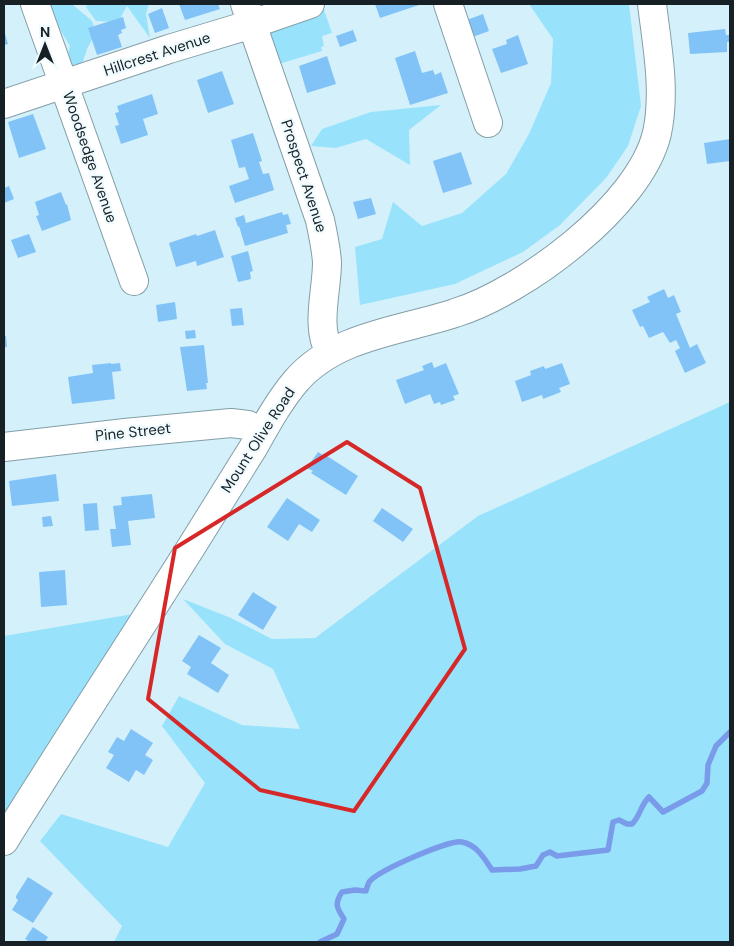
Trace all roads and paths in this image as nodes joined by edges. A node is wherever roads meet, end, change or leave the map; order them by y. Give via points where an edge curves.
1 (36, 4) edge
2 (310, 4) edge
3 (448, 4) edge
4 (652, 4) edge
5 (248, 14) edge
6 (64, 84) junction
7 (4, 104) edge
8 (488, 123) dead end
9 (134, 282) dead end
10 (330, 354) junction
11 (261, 433) junction
12 (4, 447) edge
13 (4, 841) edge

1 - 6 street, Woodsedge Avenue
2 - 5 street, Hillcrest Avenue
3 - 8 street
4 - 10 street, Mount Olive Road via 661,98 658,125 648,157 614,205 553,262 504,292 457,313 358,340
5 - 6 street, Hillcrest Avenue via 169,49
5 - 10 street, Prospect Avenue via 320,220 327,263 323,335
6 - 7 street, Hillcrest Avenue
6 - 9 street, Woodsedge Avenue
10 - 11 street, Mount Olive Road via 295,383
11 - 12 street, Pine Street via 248,426 231,423
11 - 13 street, Mount Olive Road

